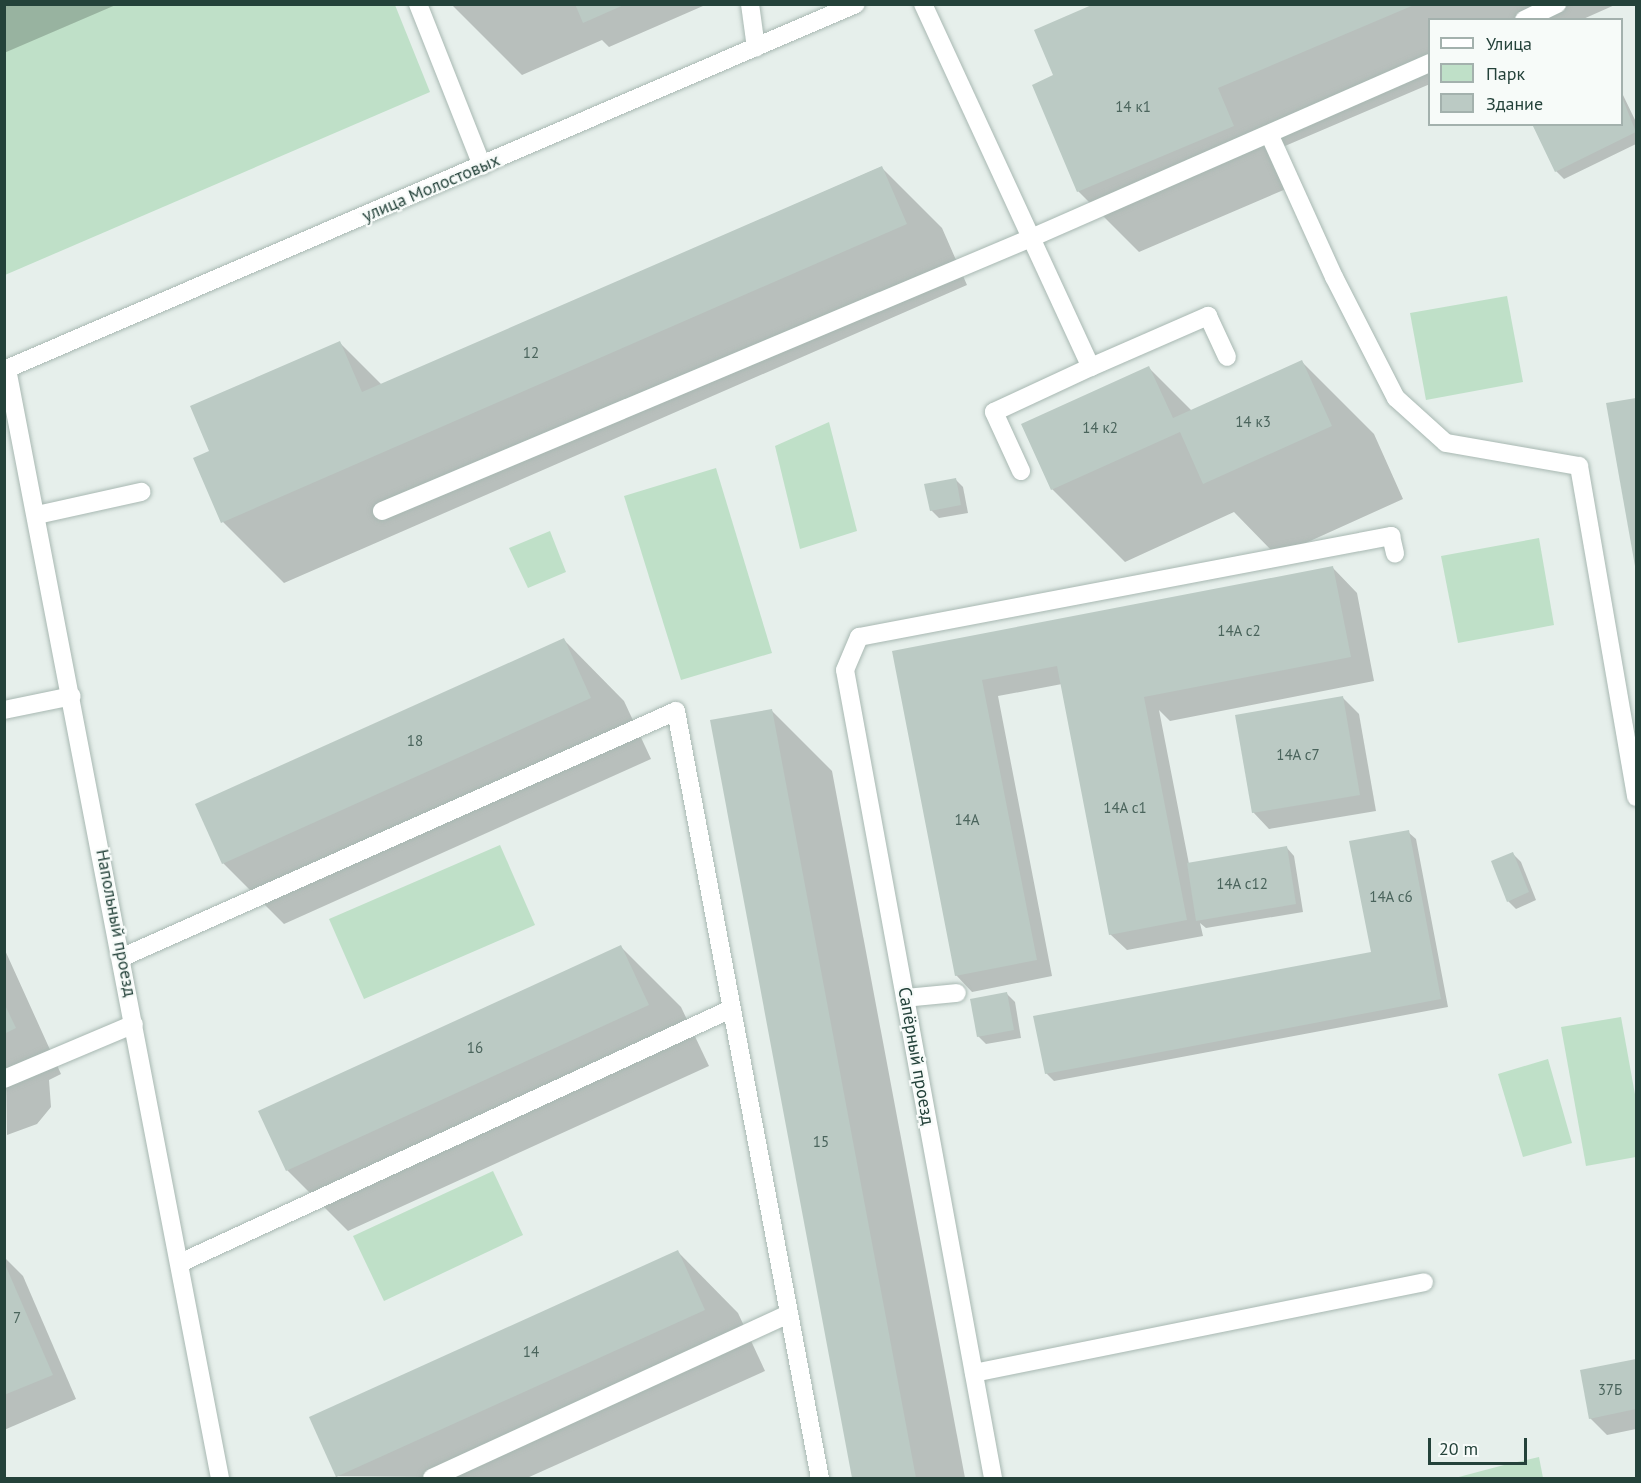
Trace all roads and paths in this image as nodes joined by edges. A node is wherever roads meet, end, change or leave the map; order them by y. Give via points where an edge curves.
1 (418, 4) edge
2 (750, 4) edge
3 (856, 4) edge
4 (923, 4) edge
5 (1557, 4) edge
6 (1528, 18) edge
7 (756, 48) junction
8 (1428, 64) edge
9 (1270, 136) junction
10 (482, 166) junction
11 (1031, 238) junction
12 (1227, 357) dead end
13 (1090, 367) junction
14 (6, 370) edge
15 (1020, 471) dead end
16 (141, 492) dead end
17 (382, 511) dead end
18 (37, 515) junction
19 (1395, 554) dead end
20 (72, 696) junction
21 (4, 710) edge
22 (1636, 797) edge
23 (123, 957) junction
24 (957, 993) dead end
25 (905, 998) junction
26 (731, 1009) junction
27 (134, 1024) junction
28 (4, 1079) edge
29 (180, 1263) junction
30 (1424, 1282) dead end
31 (789, 1314) junction
32 (974, 1373) junction
33 (220, 1479) edge
34 (432, 1479) edge
35 (820, 1479) edge
36 (993, 1479) edge

1 - 10 street
2 - 7 street
3 - 7 street, улица Молостовых
4 - 11 street
5 - 6 street
7 - 10 street, улица Молостовых
8 - 9 street
9 - 11 street
9 - 22 street via 1396,398 1446,443 1579,466
10 - 14 street, улица Молостовых
11 - 13 street
11 - 17 street
12 - 13 street via 1208,316
13 - 15 street via 994,412
14 - 18 street, Напольный проезд
16 - 18 street
18 - 20 street, Напольный проезд
19 - 25 street, Сапёрный проезд via 1391,536 859,637 845,670
20 - 21 street
20 - 23 street, Напольный проезд
23 - 26 street via 676,711
23 - 27 street, Напольный проезд
24 - 25 street
25 - 32 street, Сапёрный проезд
26 - 29 street
26 - 31 street
27 - 28 street
27 - 29 street, Напольный проезд
29 - 33 street, Напольный проезд
30 - 32 street
31 - 34 street
31 - 35 street
32 - 36 street, Сапёрный проезд

